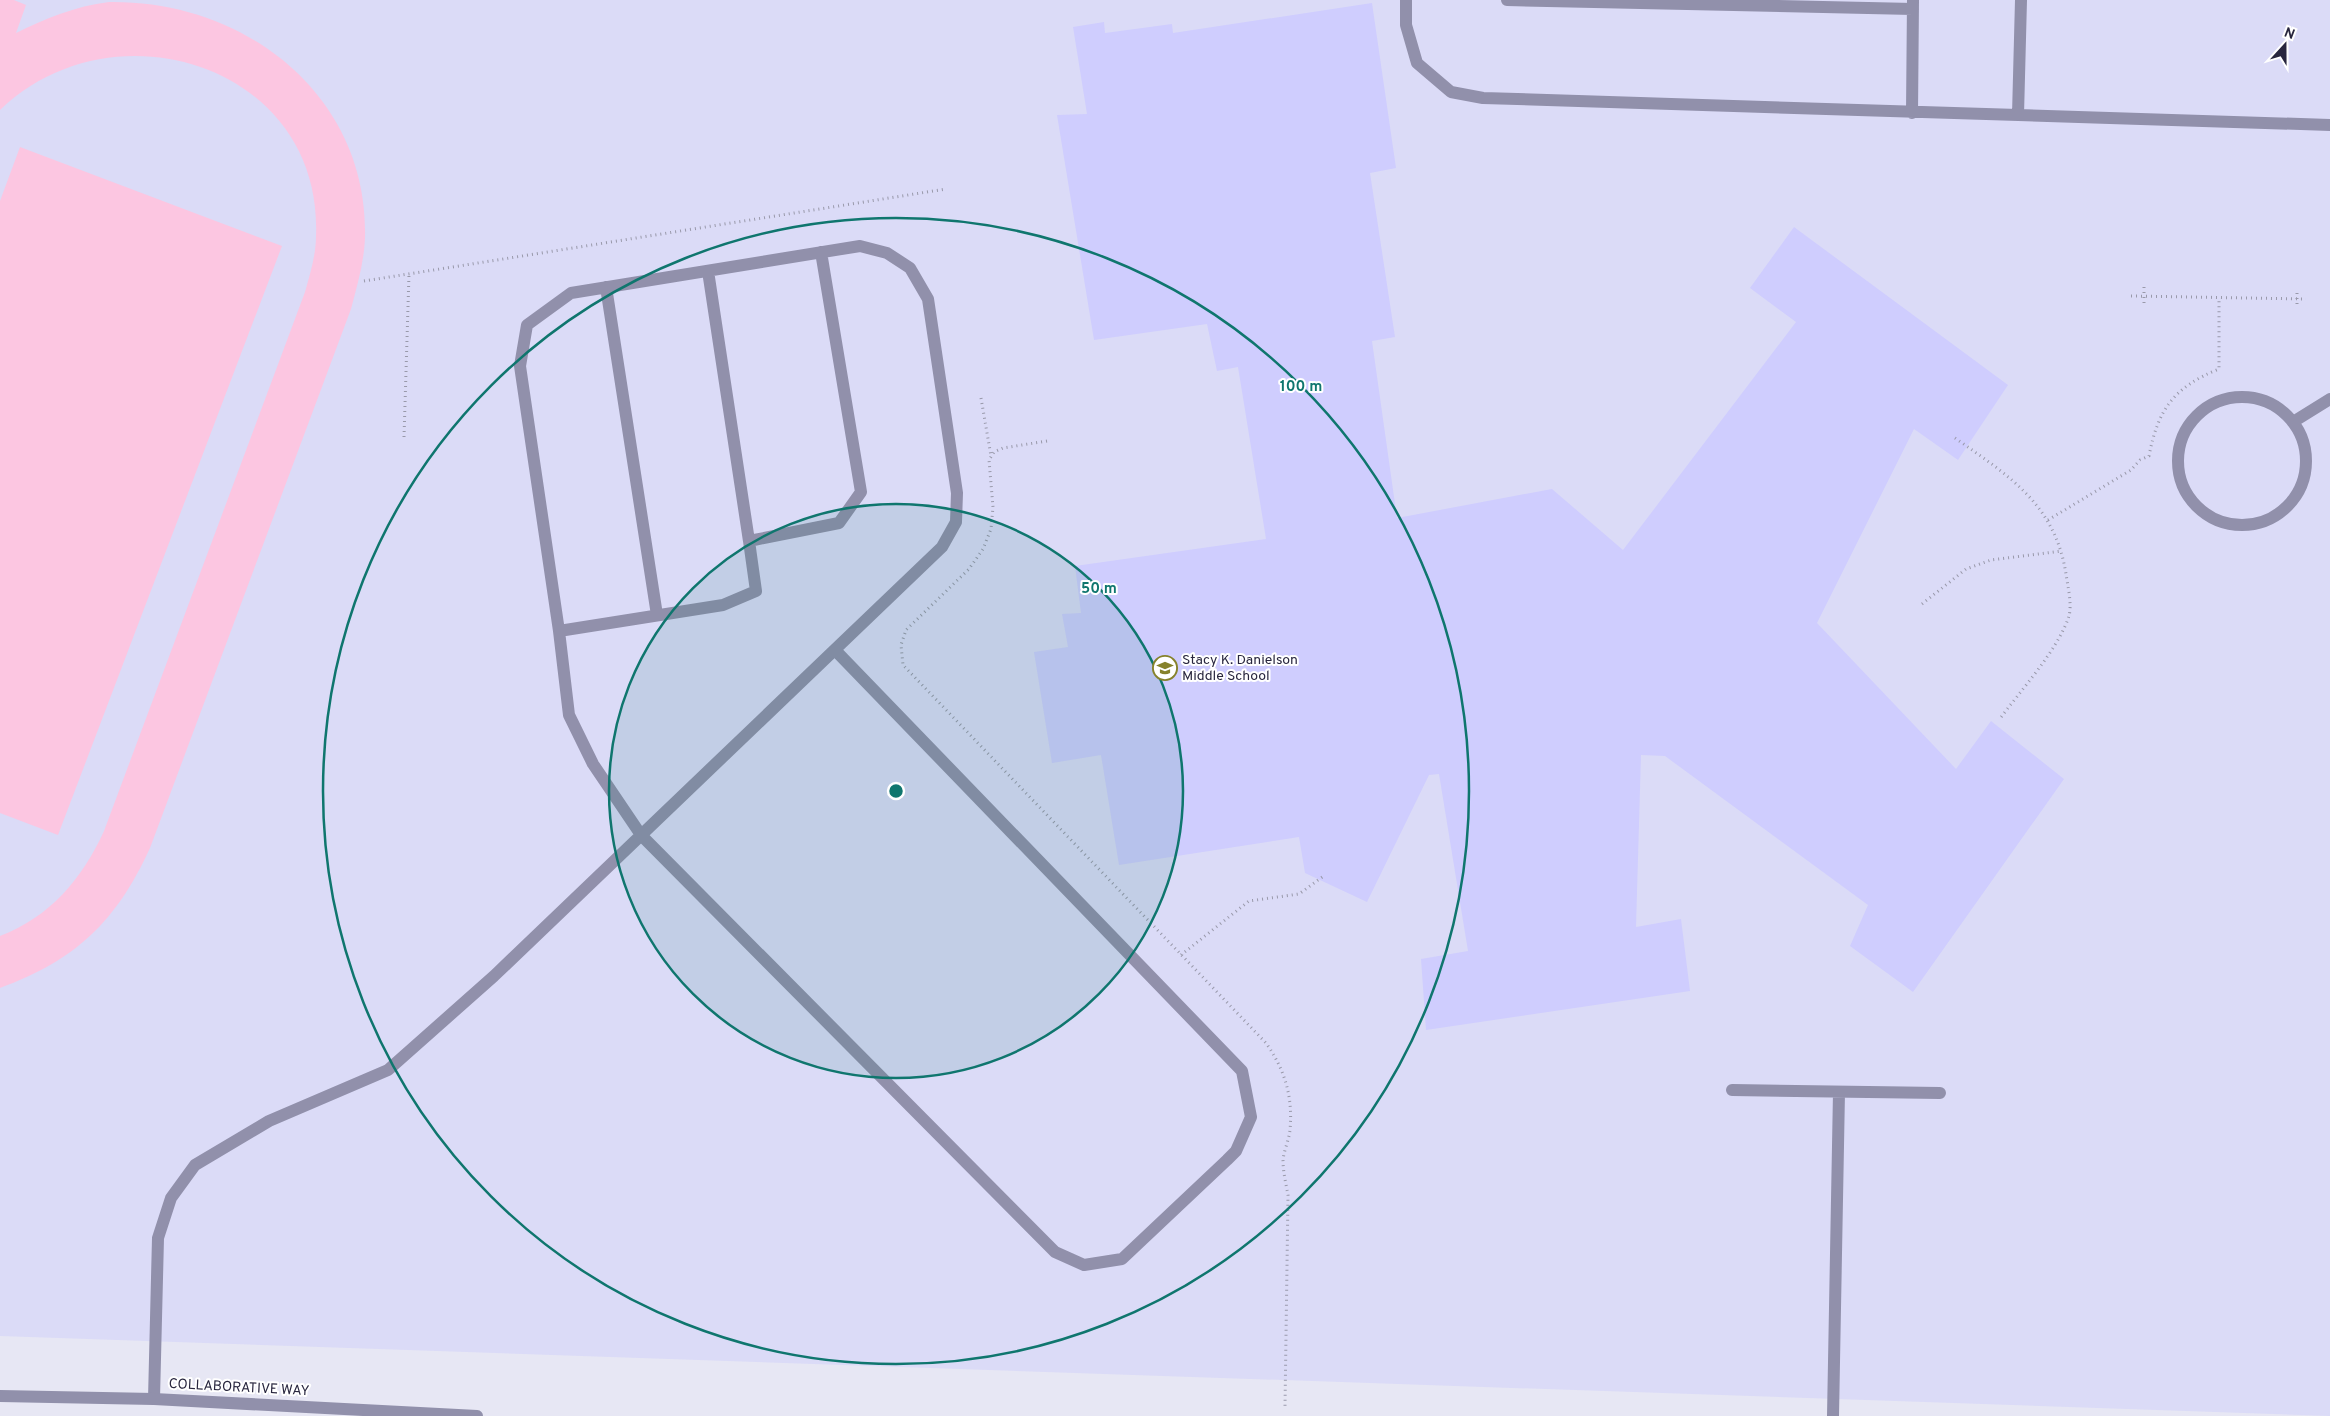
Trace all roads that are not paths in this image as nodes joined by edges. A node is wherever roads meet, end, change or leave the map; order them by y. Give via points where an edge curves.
1 (1406, 0) edge
2 (1507, 0) edge
3 (2021, 0) edge
4 (1913, 4) edge
5 (1912, 113) junction
6 (2018, 115) junction
7 (2330, 125) edge
8 (821, 252) junction
9 (708, 271) junction
10 (606, 287) junction
11 (2330, 398) edge
12 (2293, 422) junction
13 (749, 541) junction
14 (656, 616) junction
15 (559, 631) junction
16 (835, 650) junction
17 (641, 836) junction
18 (1732, 1090) dead end
19 (1839, 1092) junction
20 (1940, 1093) dead end
21 (0, 1396) edge
22 (154, 1398) junction
23 (476, 1416) edge
24 (1833, 1416) edge

1 - 5 street via 1406,25 1417,63 1451,92 1483,98
2 - 4 street
3 - 6 street
4 - 5 street
5 - 6 street
6 - 7 street
8 - 9 street
8 - 13 street via 861,492 839,523
8 - 16 street via 860,246 886,252 910,268 928,298 957,493 956,522 942,547
9 - 10 street
9 - 13 street
10 - 14 street
10 - 15 street via 571,293 527,325 520,366
11 - 12 street
12 - 12 street via 2272,404 2246,397 2225,400 2206,408 2187,427 2178,453 2180,480 2194,504 2213,519 2237,525 2262,522 2283,511 2299,492 2306,468 2304,444
13 - 14 street via 756,591 724,605
14 - 15 street
15 - 17 street via 569,715 593,764
16 - 17 street
16 - 17 street via 1242,1071 1251,1117 1236,1151 1227,1160 1122,1259 1084,1265 1055,1252
17 - 22 street via 494,976 388,1070 269,1121 195,1165 171,1198 158,1238
18 - 19 street
19 - 20 street
19 - 24 street
21 - 22 street, COLLABORATIVE WAY
22 - 23 street, COLLABORATIVE WAY

